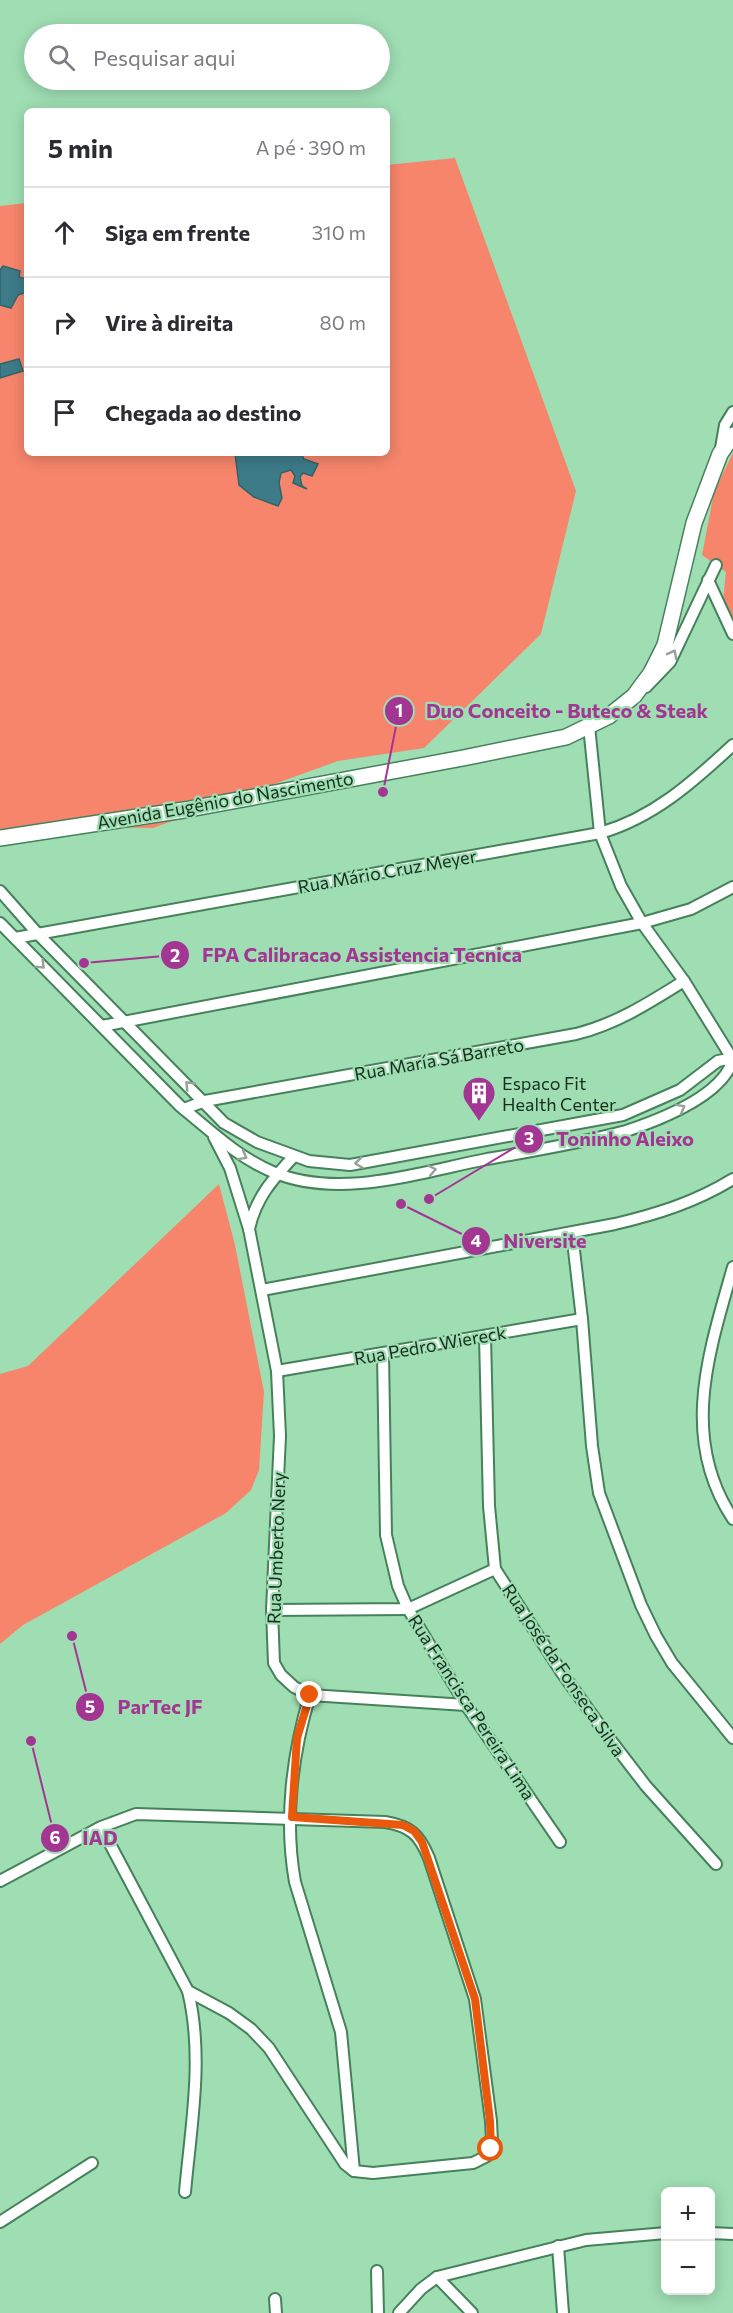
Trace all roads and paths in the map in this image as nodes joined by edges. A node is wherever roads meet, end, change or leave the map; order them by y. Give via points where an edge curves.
1 (733, 412) edge
2 (733, 435) edge
3 (720, 454) junction
4 (716, 565) dead end
5 (708, 580) junction
6 (681, 585) junction
7 (733, 634) edge
8 (634, 696) junction
9 (589, 726) junction
10 (733, 745) edge
11 (600, 834) junction
12 (0, 838) edge
13 (733, 887) edge
14 (0, 891) edge
15 (0, 923) edge
16 (642, 923) junction
17 (37, 933) junction
18 (15, 938) junction
19 (684, 981) junction
20 (126, 1021) junction
21 (102, 1026) junction
22 (733, 1059) edge
23 (205, 1101) junction
24 (184, 1109) junction
25 (594, 1121) junction
26 (212, 1134) junction
27 (599, 1138) junction
28 (499, 1139) junction
29 (294, 1156) junction
30 (501, 1157) junction
31 (394, 1158) junction
32 (278, 1173) junction
33 (397, 1177) junction
34 (733, 1179) edge
35 (249, 1229) junction
36 (572, 1233) junction
37 (733, 1267) edge
38 (262, 1290) junction
39 (733, 1299) edge
40 (719, 1316) junction
41 (582, 1319) junction
42 (485, 1336) junction
43 (383, 1354) junction
44 (277, 1371) junction
45 (733, 1519) edge
46 (495, 1569) junction
47 (408, 1609) junction
48 (272, 1610) junction
49 (310, 1695) junction
50 (466, 1705) junction
51 (733, 1738) edge
52 (292, 1817) junction
53 (101, 1827) junction
54 (560, 1842) dead end
55 (716, 1864) dead end
56 (0, 1881) edge
57 (188, 1991) junction
58 (92, 2163) dead end
59 (354, 2171) junction
60 (185, 2192) dead end
61 (0, 2222) edge
62 (661, 2233) edge
63 (715, 2233) edge
64 (733, 2234) edge
65 (558, 2246) junction
66 (377, 2271) dead end
67 (437, 2277) junction
68 (275, 2299) dead end
69 (276, 2313) edge
70 (378, 2313) edge
71 (399, 2313) edge
72 (472, 2313) edge
73 (563, 2313) edge

1 - 3 street via 725,425
2 - 3 street, Avenida Eugênio do Nascimento
3 - 6 street, Avenida Eugênio do Nascimento via 694,522
4 - 5 street
5 - 7 street
8 -> 5 street via 670,662
6 - 8 street, Avenida Eugênio do Nascimento via 665,645
6 - 9 street, Avenida Eugênio do Nascimento via 642,671
8 - 9 street, Avenida Eugênio do Nascimento
9 - 11 street
9 - 12 street, Avenida Eugênio do Nascimento via 566,737 463,758 184,810
10 - 11 street, Rua Mário Cruz Meyer via 664,803 638,820
11 - 16 street via 621,886
11 - 17 street, Rua Mário Cruz Meyer
13 - 16 street via 691,909
14 - 17 street
15 - 18 street
16 - 19 street
16 - 20 street
17 - 18 street, Rua Mário Cruz Meyer
17 - 20 street
18 -> 21 street
19 - 22 street
19 - 23 street, Rua María Sá Barreto via 604,1027
20 - 21 street
23 -> 20 street
21 - 24 street
22 - 25 street via 718,1061 658,1101
27 -> 22 street via 654,1122 681,1108 709,1091 730,1070
23 - 24 street, Rua María Sá Barreto
23 - 29 street via 224,1123 257,1142
24 - 26 street
25 - 27 street
25 - 28 street
26 -> 32 street via 237,1153
26 - 35 street, Rua Umberto Nery via 230,1168
27 - 30 street
28 - 30 street
28 - 31 street
31 -> 29 street via 350,1165
29 - 32 street, Rua Umberto Nery
33 -> 30 street
31 - 33 street
32 - 33 street via 320,1183 362,1183
32 - 35 street, Rua Umberto Nery via 263,1190
34 - 36 street via 692,1202 658,1214
35 - 38 street, Rua Umberto Nery
36 - 38 street
36 - 41 street
37 - 40 street
38 - 44 street, Rua Umberto Nery
39 - 40 street
40 - 45 street via 706,1375 702,1437 716,1486
41 - 42 street, Rua Pedro Wiereck
41 - 51 street via 594,1469 609,1525 656,1636 672,1663
42 - 43 street, Rua Pedro Wiereck
42 - 46 street, Rua José da Fonseca Silva via 489,1506
43 - 44 street, Rua Pedro Wiereck
43 - 47 street, Rua Francisca Pereira Lima via 386,1535 390,1559
44 - 48 street, Rua Umberto Nery via 280,1436
46 - 47 street
46 - 55 street, Rua José da Fonseca Silva via 606,1734 646,1786
47 - 48 street
47 - 50 street, Rua Francisca Pereira Lima
48 - 49 street, Rua Umberto Nery via 274,1662 280,1675
49 - 50 street, Rua Umberto Nery
49 - 52 street via 297,1738
50 - 54 street, Rua Francisca Pereira Lima
52 - 53 street via 136,1814
52 - 59 street via 291,1862 295,1882 341,2032
52 - 59 street via 385,1822 414,1831 429,1858 475,1999 492,2142 487,2156 473,2163 373,2173
53 - 56 street
53 - 57 street
57 - 59 street via 229,2013 269,2048 334,2151
57 - 60 street via 196,2022 197,2055
58 - 61 street
62 - 65 street via 615,2235
63 - 64 street
65 - 67 street
65 - 73 street
66 - 70 street
67 - 71 street
67 - 72 street
68 - 69 street

